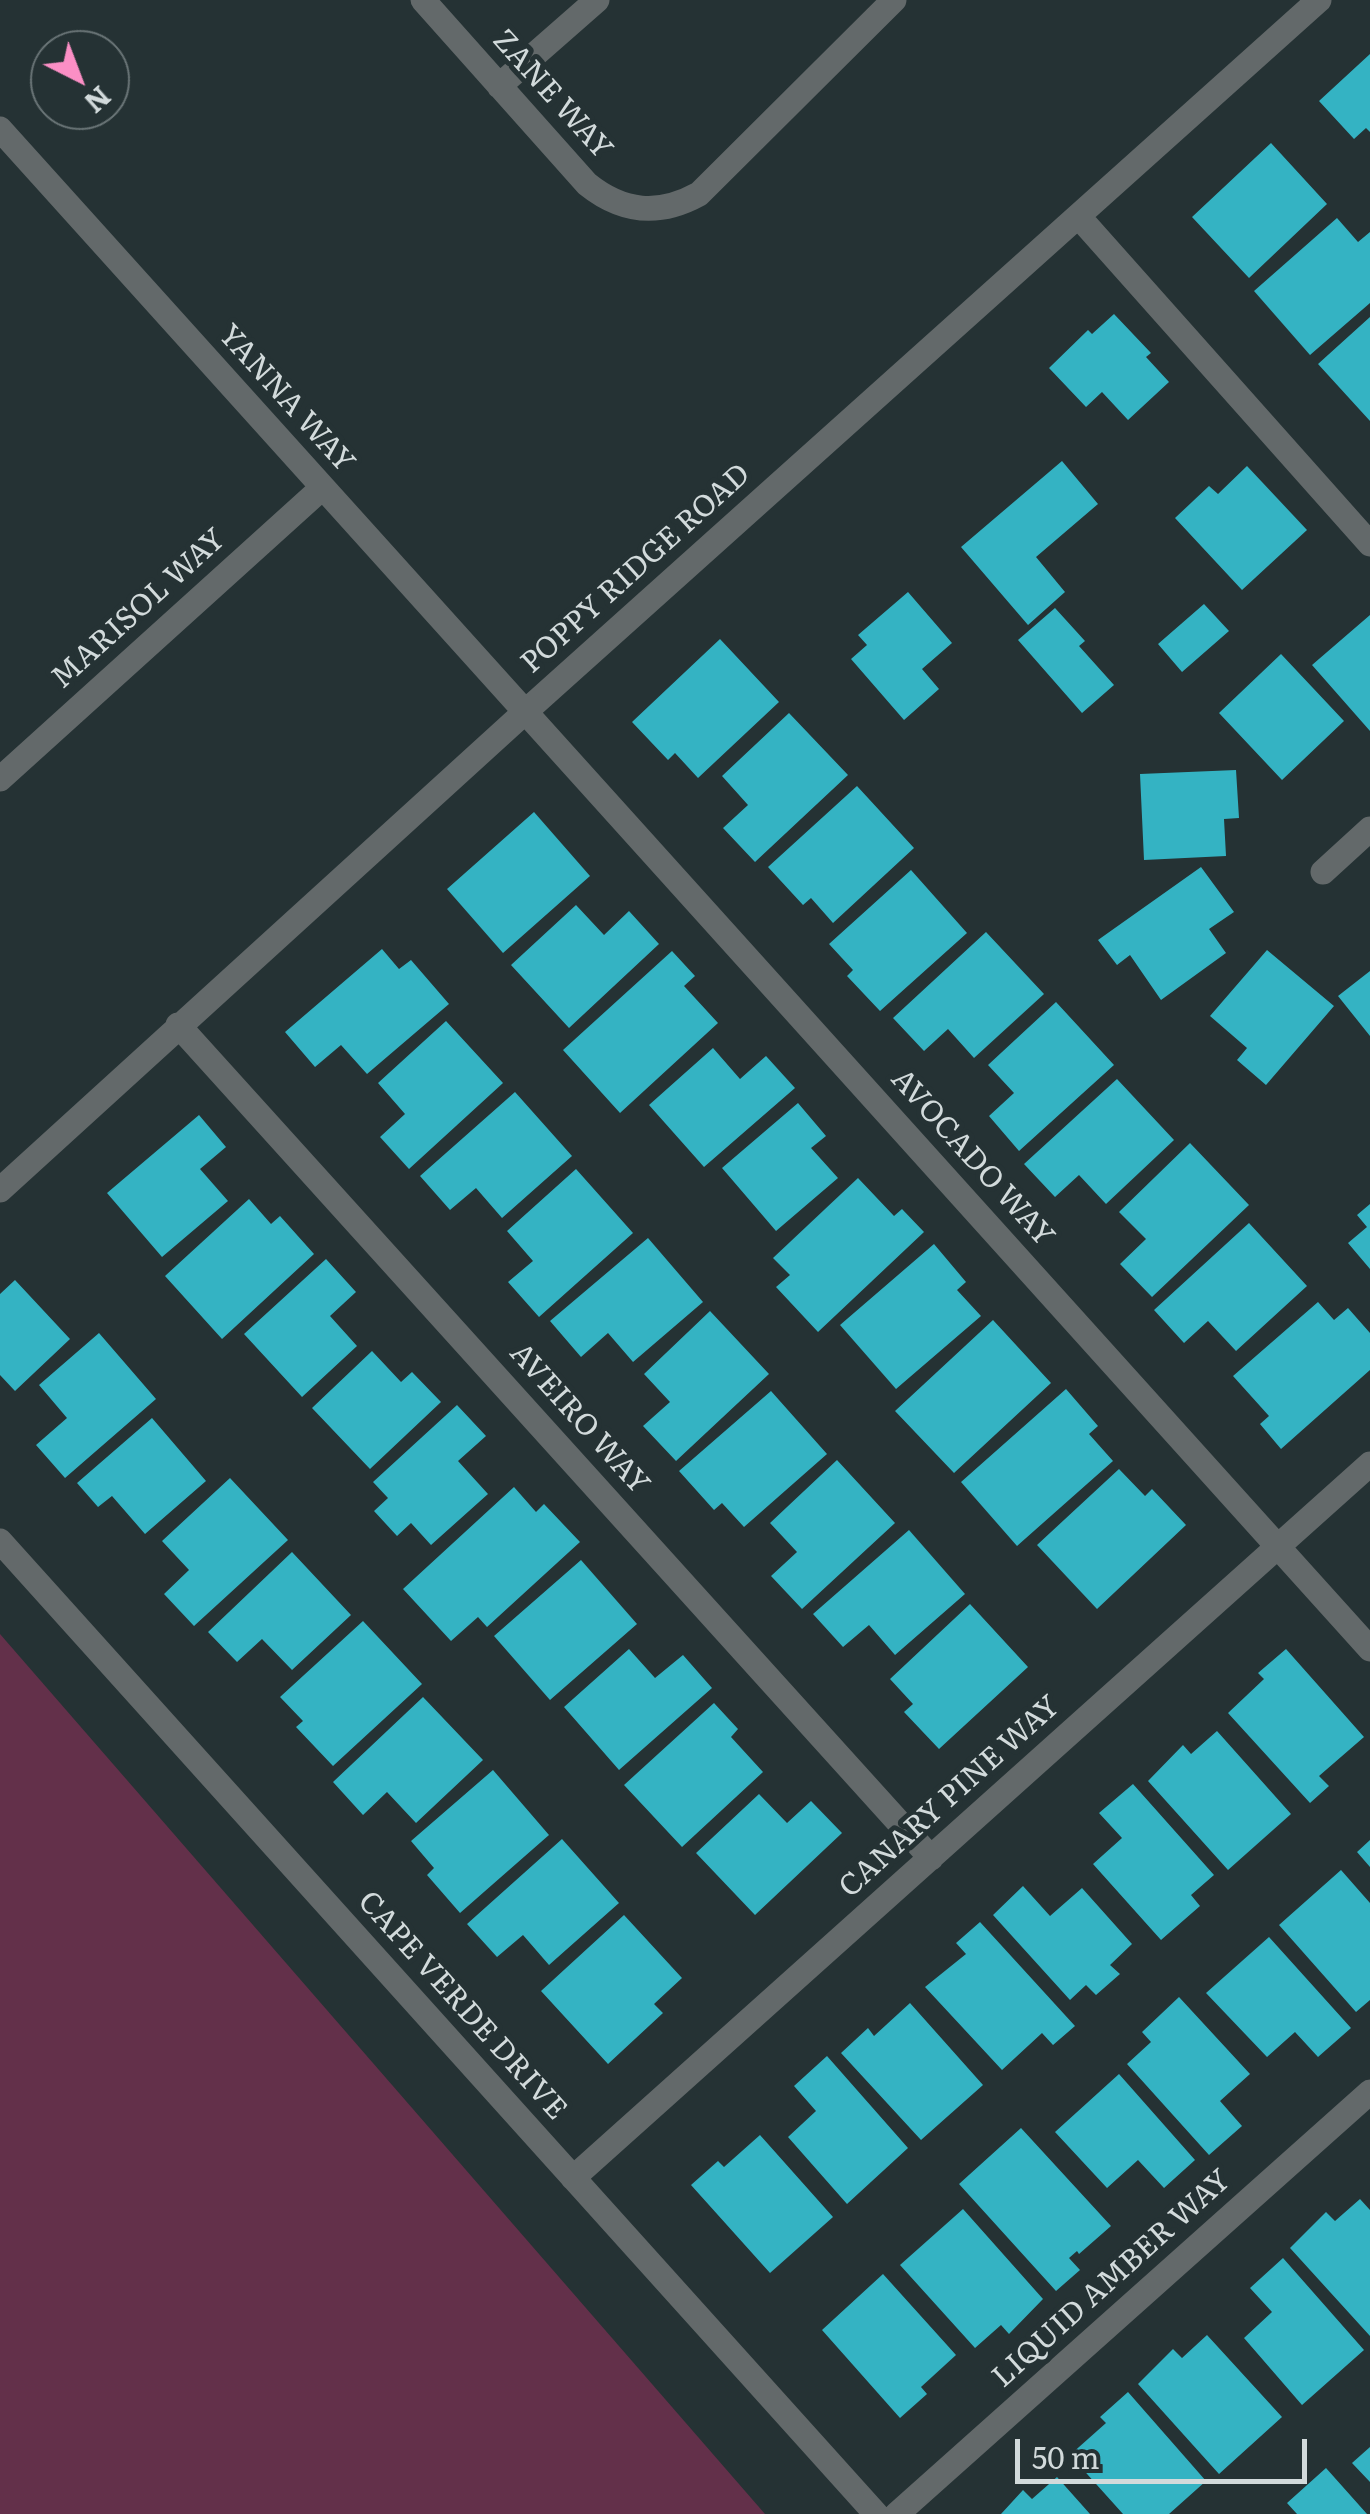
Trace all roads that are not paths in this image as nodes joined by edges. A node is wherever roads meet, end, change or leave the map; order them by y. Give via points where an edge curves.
1 (422, 0) edge
2 (597, 0) edge
3 (894, 0) edge
4 (1319, 0) edge
5 (500, 86) junction
6 (0, 129) edge
7 (1079, 217) junction
8 (322, 488) junction
9 (1370, 544) edge
10 (525, 712) junction
11 (0, 779) edge
12 (1370, 830) edge
13 (1322, 872) dead end
14 (178, 1025) junction
15 (0, 1190) edge
16 (1370, 1464) edge
17 (0, 1541) edge
18 (1278, 1548) junction
19 (1370, 1649) edge
20 (930, 1858) junction
21 (1370, 2092) edge
22 (574, 2178) junction
23 (876, 2514) edge
24 (896, 2514) edge

1 - 5 street, ZANE WAY
2 - 5 street
3 - 5 street, ZANE WAY via 699,194 666,209 625,207 604,198
4 - 7 street, POPPY RIDGE ROAD
6 - 8 street, YANNA WAY
7 - 9 street
7 - 10 street, POPPY RIDGE ROAD
8 - 10 street, YANNA WAY
8 - 11 street, MARISOL WAY
10 - 14 street, POPPY RIDGE ROAD
10 - 18 street, AVOCADO WAY
12 - 13 street
14 - 15 street, POPPY RIDGE ROAD
14 - 20 street, AVEIRO WAY
16 - 18 street, CANARY PINE WAY
17 - 22 street, CAPE VERDE DRIVE
18 - 19 street, AVOCADO WAY
18 - 20 street, CANARY PINE WAY
20 - 22 street, CANARY PINE WAY
21 - 24 street, LIQUID AMBER WAY
22 - 23 street, CAPE VERDE DRIVE

